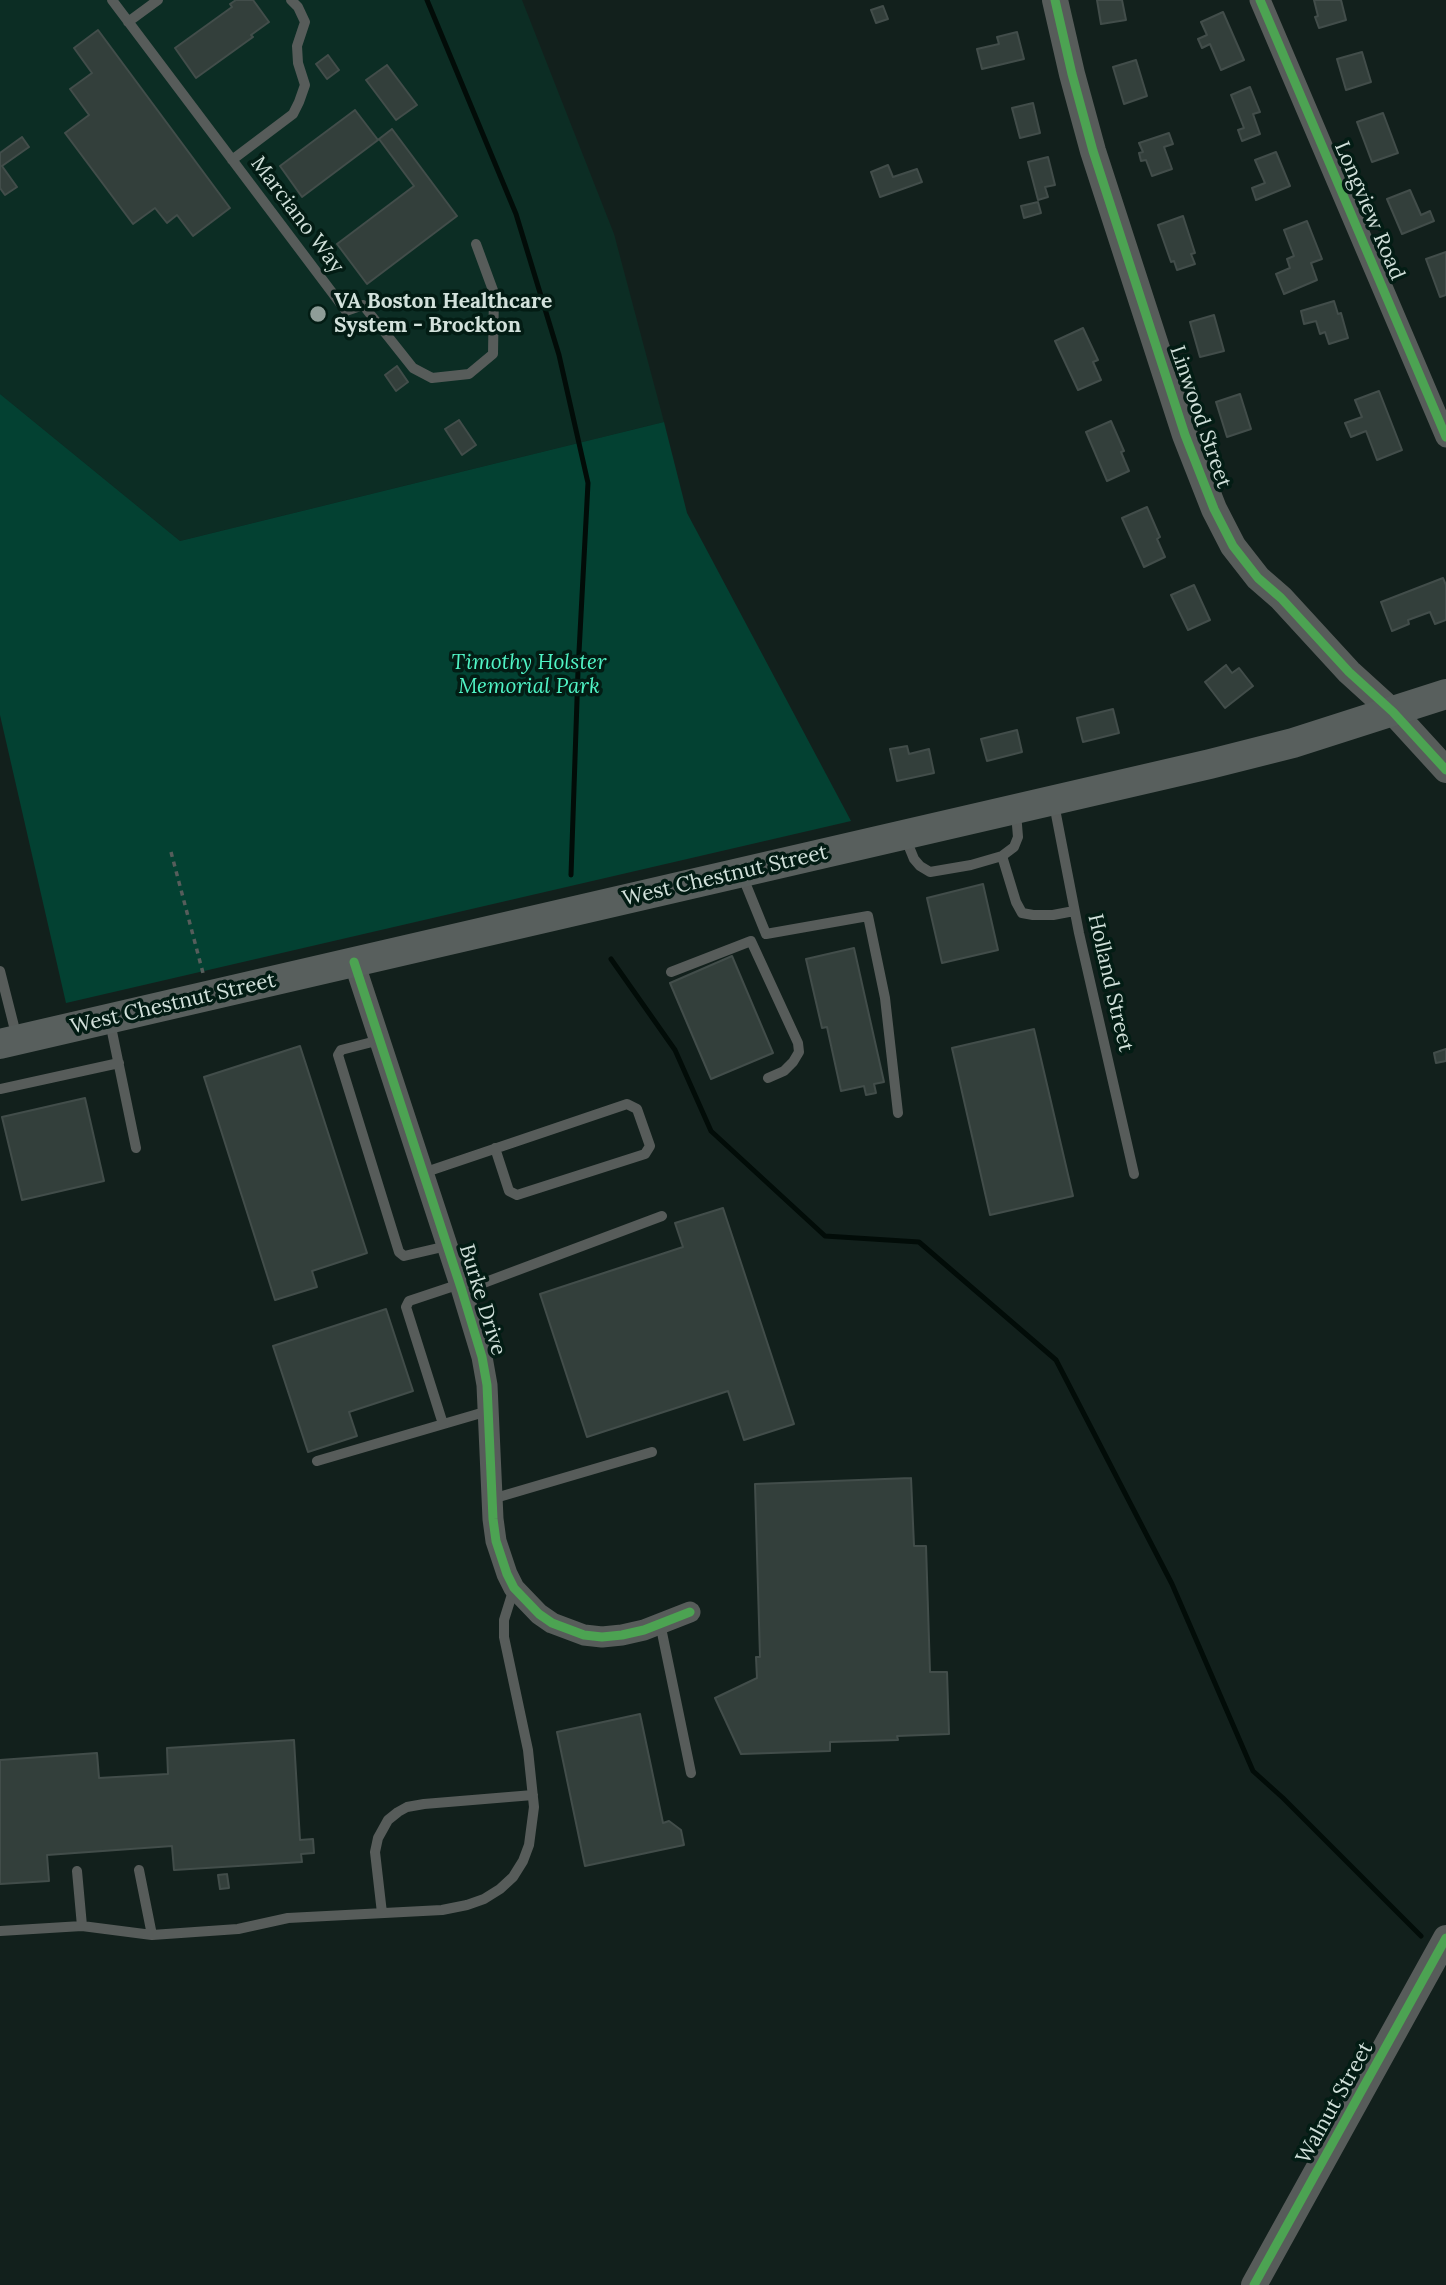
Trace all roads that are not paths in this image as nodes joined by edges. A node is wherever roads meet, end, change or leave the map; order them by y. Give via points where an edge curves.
1 (112, 0) edge
2 (158, 0) edge
3 (291, 0) edge
4 (1055, 0) edge
5 (1259, 0) edge
6 (128, 22) junction
7 (232, 160) junction
8 (476, 244) dead end
9 (1446, 437) edge
10 (1446, 694) edge
11 (1393, 712) junction
12 (1446, 770) edge
13 (1053, 800) junction
14 (1016, 808) junction
15 (904, 834) junction
16 (1002, 856) junction
17 (741, 872) junction
18 (1074, 911) junction
19 (766, 934) junction
20 (751, 941) junction
21 (354, 962) junction
22 (0, 971) edge
23 (671, 972) dead end
24 (110, 1019) junction
25 (380, 1040) junction
26 (9, 1042) edge
27 (118, 1063) junction
28 (768, 1078) dead end
29 (0, 1089) edge
30 (898, 1113) dead end
31 (136, 1148) dead end
32 (495, 1148) junction
33 (423, 1172) junction
34 (1134, 1174) dead end
35 (662, 1216) dead end
36 (447, 1246) junction
37 (461, 1287) junction
38 (488, 1410) junction
39 (443, 1424) junction
40 (652, 1452) dead end
41 (317, 1461) dead end
42 (492, 1499) junction
43 (514, 1588) junction
44 (690, 1612) dead end
45 (660, 1623) junction
46 (691, 1773) dead end
47 (533, 1794) junction
48 (139, 1870) dead end
49 (77, 1871) dead end
50 (382, 1913) junction
51 (82, 1926) junction
52 (0, 1931) edge
53 (152, 1935) junction
54 (1446, 1938) edge
55 (1254, 2285) edge

1 - 6 lane, Marciano Way
2 - 6 lane
3 - 7 lane via 305,22 297,46 305,85 299,102 293,114
4 - 11 street, Linwood Street via 1093,151 1185,435 1214,509 1233,546 1258,578
5 - 9 street, Longview Road
6 - 7 lane, Marciano Way
7 - 8 lane, Marciano Way via 346,311 363,305 413,368 432,378 469,374 493,354 494,293
10 - 11 main road, West Chestnut Street
11 - 12 street, Linwood Street
11 - 13 main road, West Chestnut Street via 1293,743
13 - 14 main road, West Chestnut Street
13 - 18 lane, Holland Street
14 - 15 main road, West Chestnut Street
14 - 16 lane via 1018,837
15 - 16 lane via 914,859 930,872
15 - 17 main road, West Chestnut Street
16 - 18 lane via 1022,912 1053,915
17 - 19 lane
17 - 21 main road, West Chestnut Street
18 - 34 lane, Holland Street
19 - 20 lane
19 - 30 lane via 868,916 885,998
20 - 23 lane
20 - 28 lane via 798,1043 793,1062
21 - 24 main road, West Chestnut Street
21 - 25 street, Burke Drive
22 - 26 lane
24 - 26 main road, West Chestnut Street
24 - 27 lane
25 - 33 street, Burke Drive
25 - 36 lane via 341,1050 338,1055 399,1252 404,1256
27 - 29 lane
27 - 31 lane
32 - 32 lane via 627,1104 637,1109 650,1146 645,1154 517,1195 509,1191
32 - 33 lane
33 - 36 street, Burke Drive
35 - 37 lane
36 - 37 street, Burke Drive
37 - 38 street, Burke Drive via 485,1370
37 - 39 lane via 409,1301 406,1307
38 - 39 lane
38 - 42 street, Burke Drive
39 - 41 lane
40 - 42 lane
42 - 43 street, Burke Drive via 496,1541
43 - 45 street, Burke Drive via 552,1623 584,1635 622,1635
43 - 47 lane via 504,1637
44 - 45 street, Burke Drive
45 - 46 lane
47 - 50 lane via 529,1845 518,1869 500,1889 467,1906
47 - 50 lane via 424,1804 398,1812 388,1820 375,1852
48 - 53 lane
49 - 51 lane
50 - 53 lane via 288,1918 238,1929
51 - 52 lane
51 - 53 lane
54 - 55 street, Walnut Street

